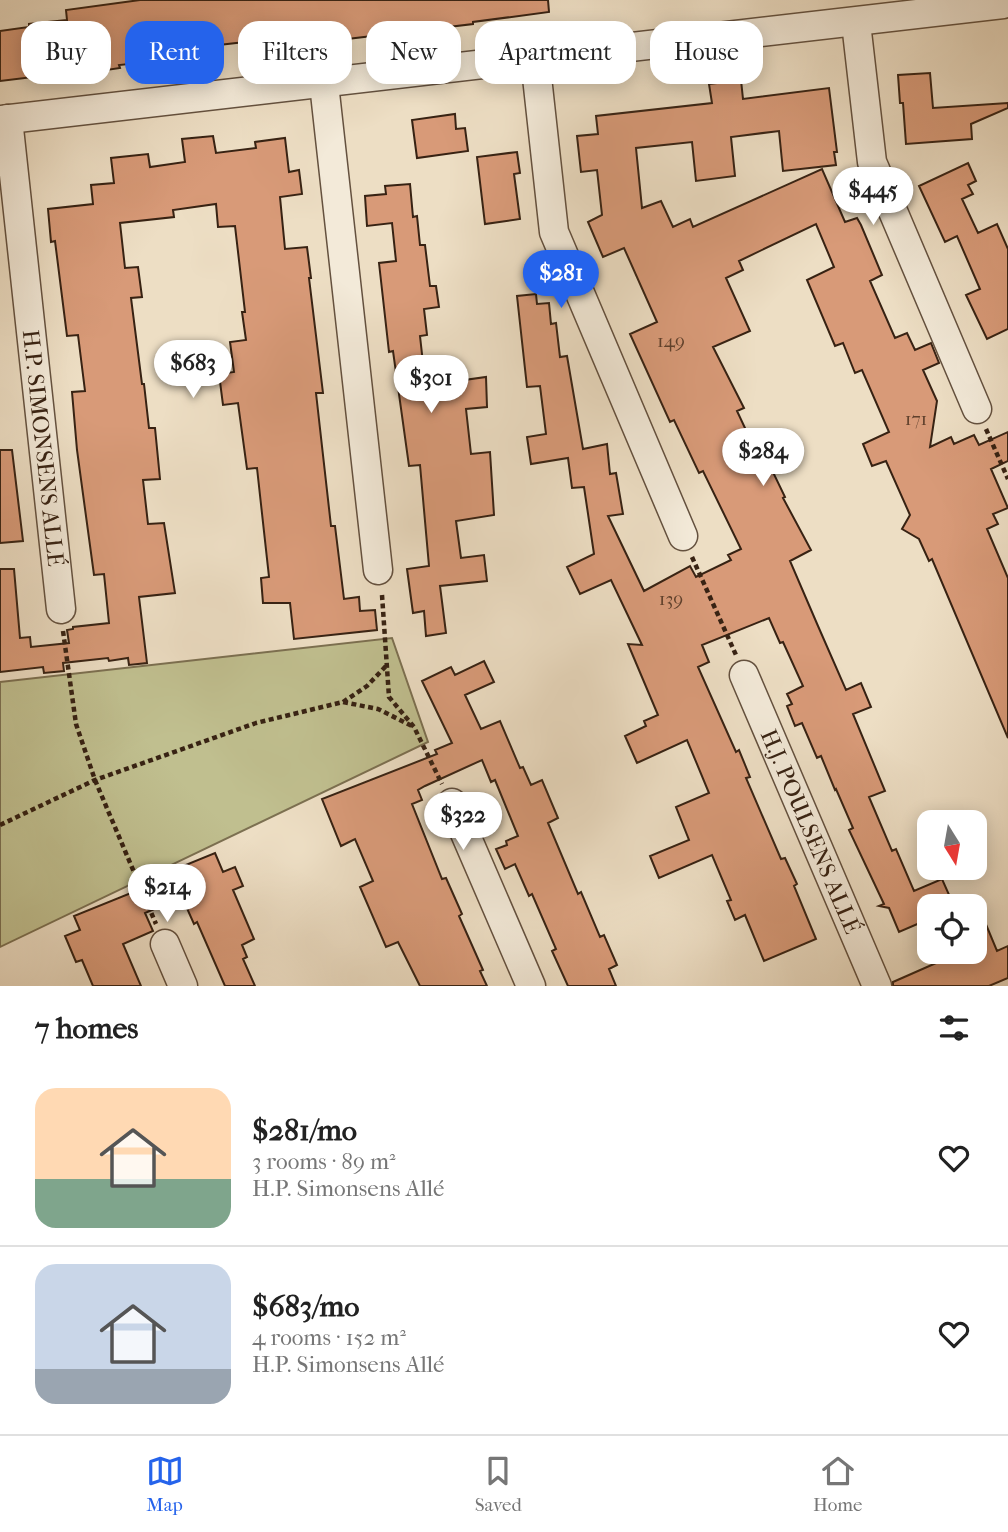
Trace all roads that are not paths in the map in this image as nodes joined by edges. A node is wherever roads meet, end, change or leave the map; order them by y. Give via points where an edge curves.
1 (1004, 7) edge
2 (856, 23) junction
3 (636, 48) edge
4 (475, 66) edge
5 (352, 81) edge
6 (324, 84) joint
7 (538, 84) edge
8 (4, 120) edge
9 (977, 409) road end
10 (683, 536) road end
11 (378, 570) road end
12 (61, 609) road end
13 (744, 675) road end
14 (452, 803) road end
15 (165, 944) road end
16 (183, 986) edge
17 (531, 986) edge
18 (877, 986) edge

1 - 2 street, H.P. SIMONSENS ALLÉ
2 - 3 street, H.P. SIMONSENS ALLÉ
2 - 9 street via 872,162
4 - 5 street, H.P. SIMONSENS ALLÉ
6 - 8 street, H.P. SIMONSENS ALLÉ
6 - 11 street
7 - 10 street via 554,232
8 - 12 street, H.P. SIMONSENS ALLÉ
13 - 18 street, H.J. POULSENS ALLÉ
14 - 17 street
15 - 16 street

